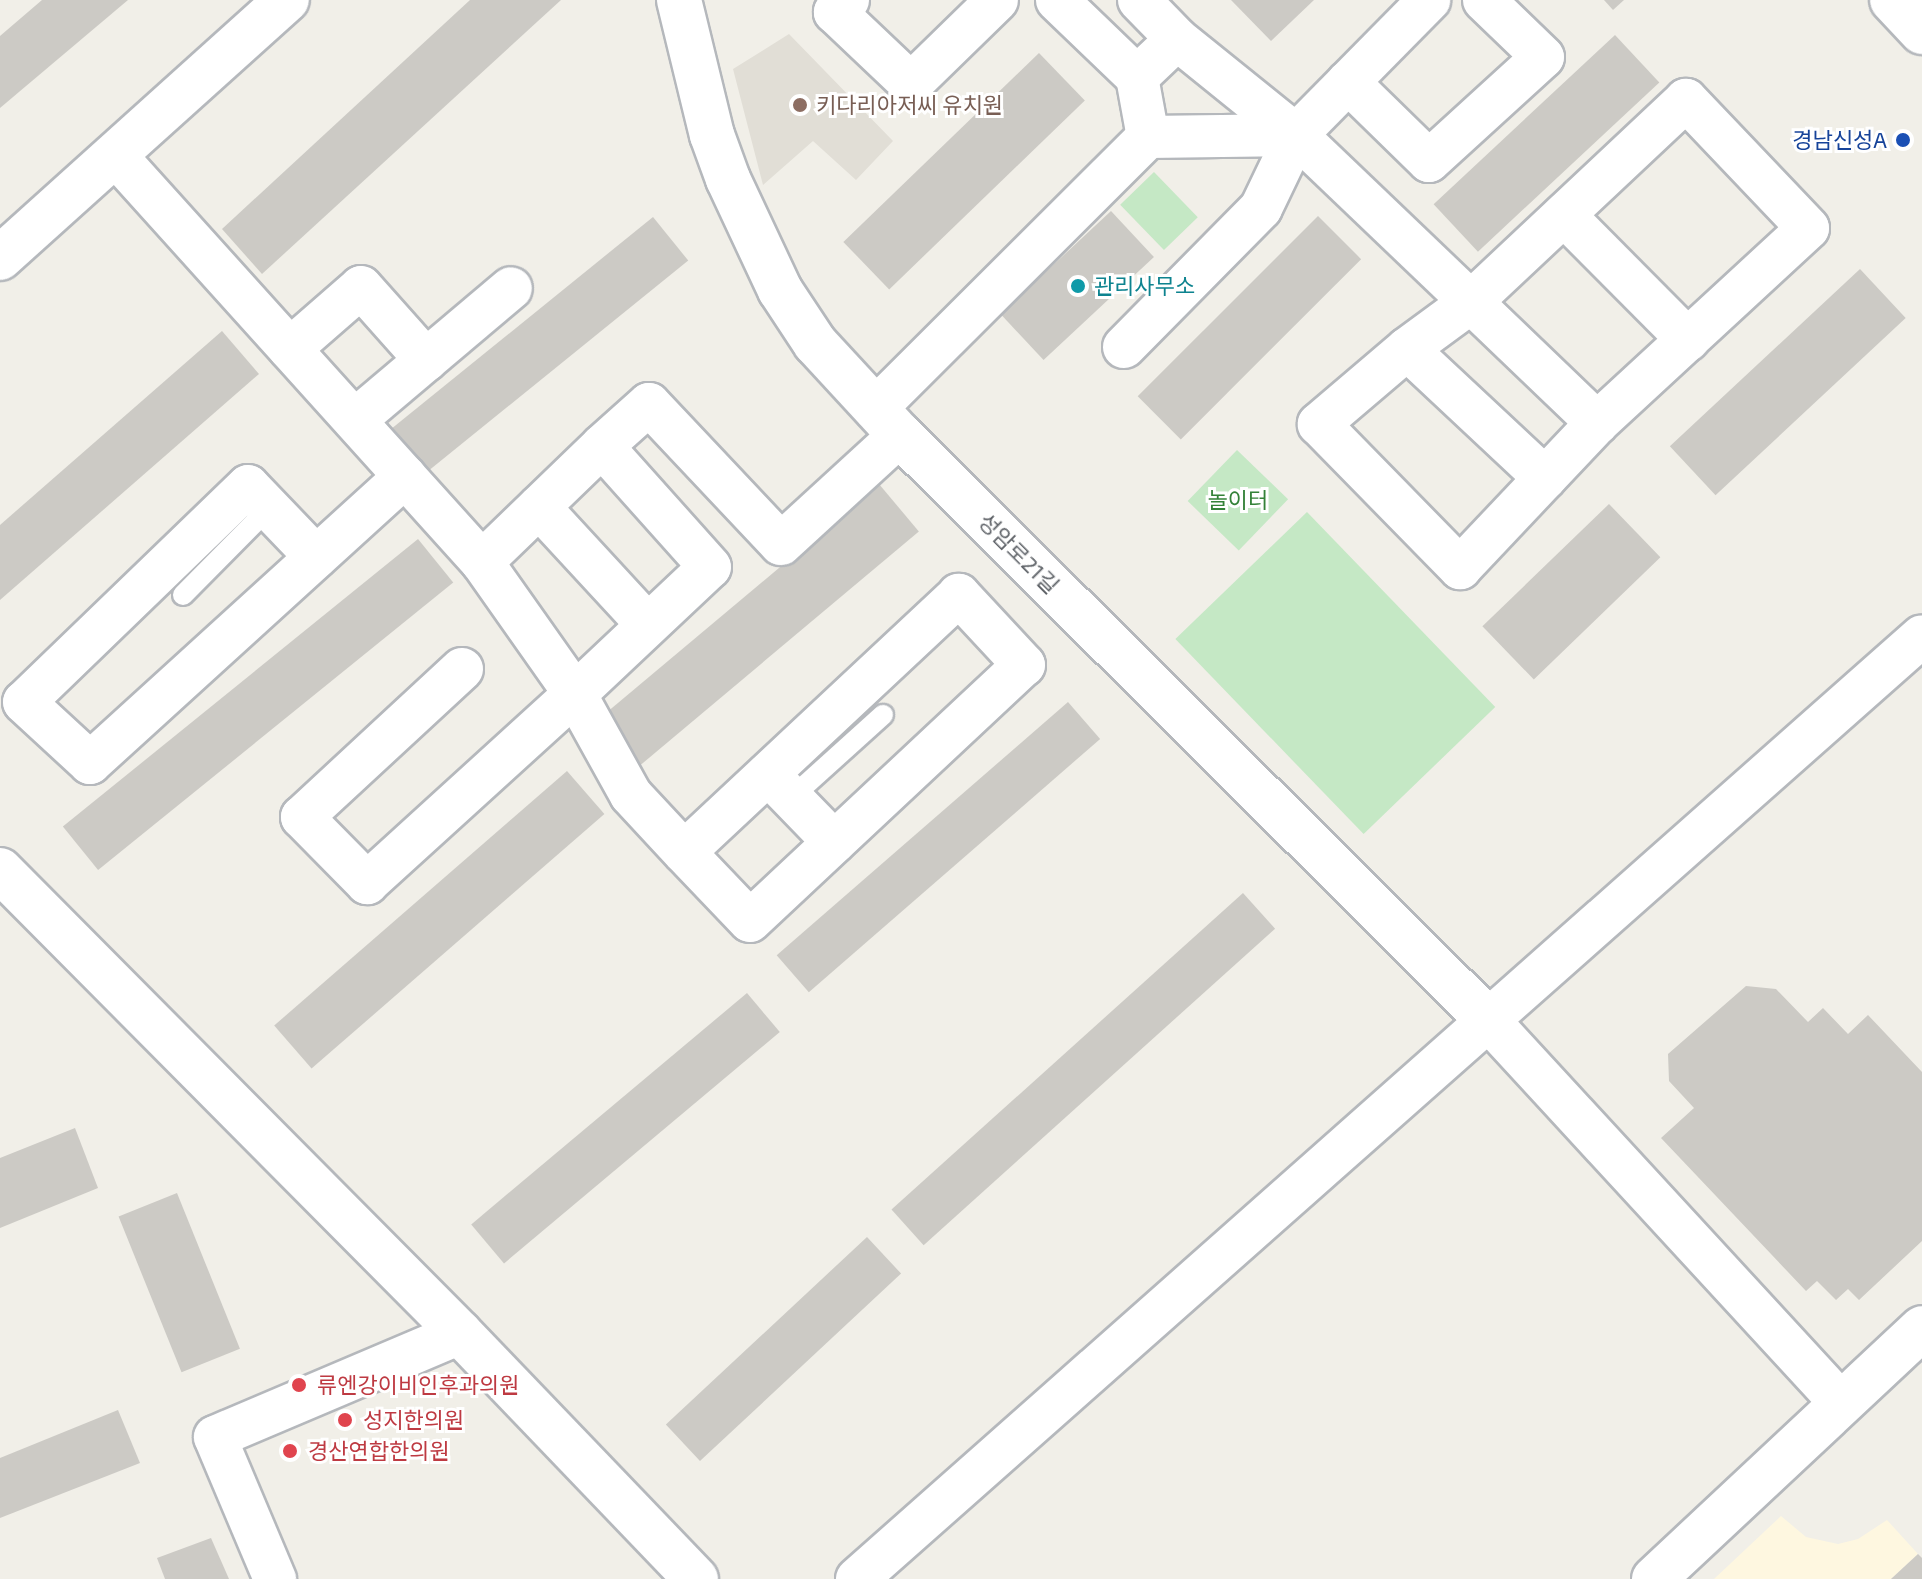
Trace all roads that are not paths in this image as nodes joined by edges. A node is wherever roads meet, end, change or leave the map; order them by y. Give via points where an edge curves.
1 (287, 0) edge
2 (679, 0) edge
3 (848, 0) edge
4 (997, 0) edge
5 (1057, 0) edge
6 (1139, 0) edge
7 (1429, 0) edge
8 (1484, 0) edge
9 (1892, 0) edge
10 (1922, 32) edge
11 (1177, 39) junction
12 (1137, 77) junction
13 (1348, 82) junction
14 (1296, 135) junction
15 (1148, 137) junction
16 (115, 155) junction
17 (1564, 215) junction
18 (0, 258) edge
19 (511, 288) dead end
20 (1471, 302) junction
21 (1688, 340) junction
22 (1124, 347) dead end
23 (290, 349) junction
24 (1407, 349) junction
25 (426, 360) junction
26 (355, 420) junction
27 (888, 422) junction
28 (1597, 423) junction
29 (602, 446) junction
30 (405, 476) junction
31 (1545, 478) junction
32 (539, 507) junction
33 (269, 508) junction
34 (316, 557) junction
35 (482, 562) junction
36 (183, 595) dead end
37 (646, 623) junction
38 (1922, 636) edge
39 (462, 669) dead end
40 (575, 694) junction
41 (883, 715) dead end
42 (779, 786) junction
43 (834, 842) junction
44 (684, 852) junction
45 (0, 870) edge
46 (1490, 1022) junction
47 (1922, 1328) edge
48 (460, 1333) junction
49 (1841, 1403) junction
50 (874, 1574) edge
51 (275, 1579) edge
52 (696, 1579) edge
53 (1654, 1579) edge

1 - 16 street
2 - 27 street, 성암로21길 via 712,135 780,290 815,343
3 - 4 street via 835,12 911,84
5 - 12 street
6 - 11 street
7 - 13 street
8 - 13 street via 1543,57 1429,161
9 - 10 street
11 - 12 street
11 - 14 street
12 - 15 street
13 - 14 street
14 - 15 street
14 - 20 street
14 - 22 street via 1261,208
15 - 27 street
16 - 18 street
16 - 23 street
17 - 20 street
17 - 21 street
17 - 21 street via 1686,100 1808,228
19 - 25 street
20 - 24 street
20 - 28 street
21 - 28 street
23 - 25 street via 361,287
23 - 26 street
24 - 31 street
24 - 31 street via 1319,424 1460,568
25 - 26 street
26 - 30 street
27 - 29 street via 781,544 649,404
27 - 46 street, 성암로21길
28 - 31 street
29 - 32 street
29 - 37 street via 710,567
30 - 34 street
30 - 35 street
32 - 35 street
32 - 37 street
33 - 34 street
33 - 34 street via 248,486 24,702 90,763
33 - 36 lane
35 - 40 street
37 - 40 street
38 - 46 street
39 - 40 street via 302,817 367,883
40 - 44 street via 631,795
41 - 42 lane
42 - 43 street
42 - 43 street via 959,595 1024,665
42 - 44 street
43 - 44 street via 750,921
45 - 48 street
46 - 49 street
46 - 50 street
47 - 49 street
48 - 51 street via 215,1437
48 - 52 street
49 - 53 street

